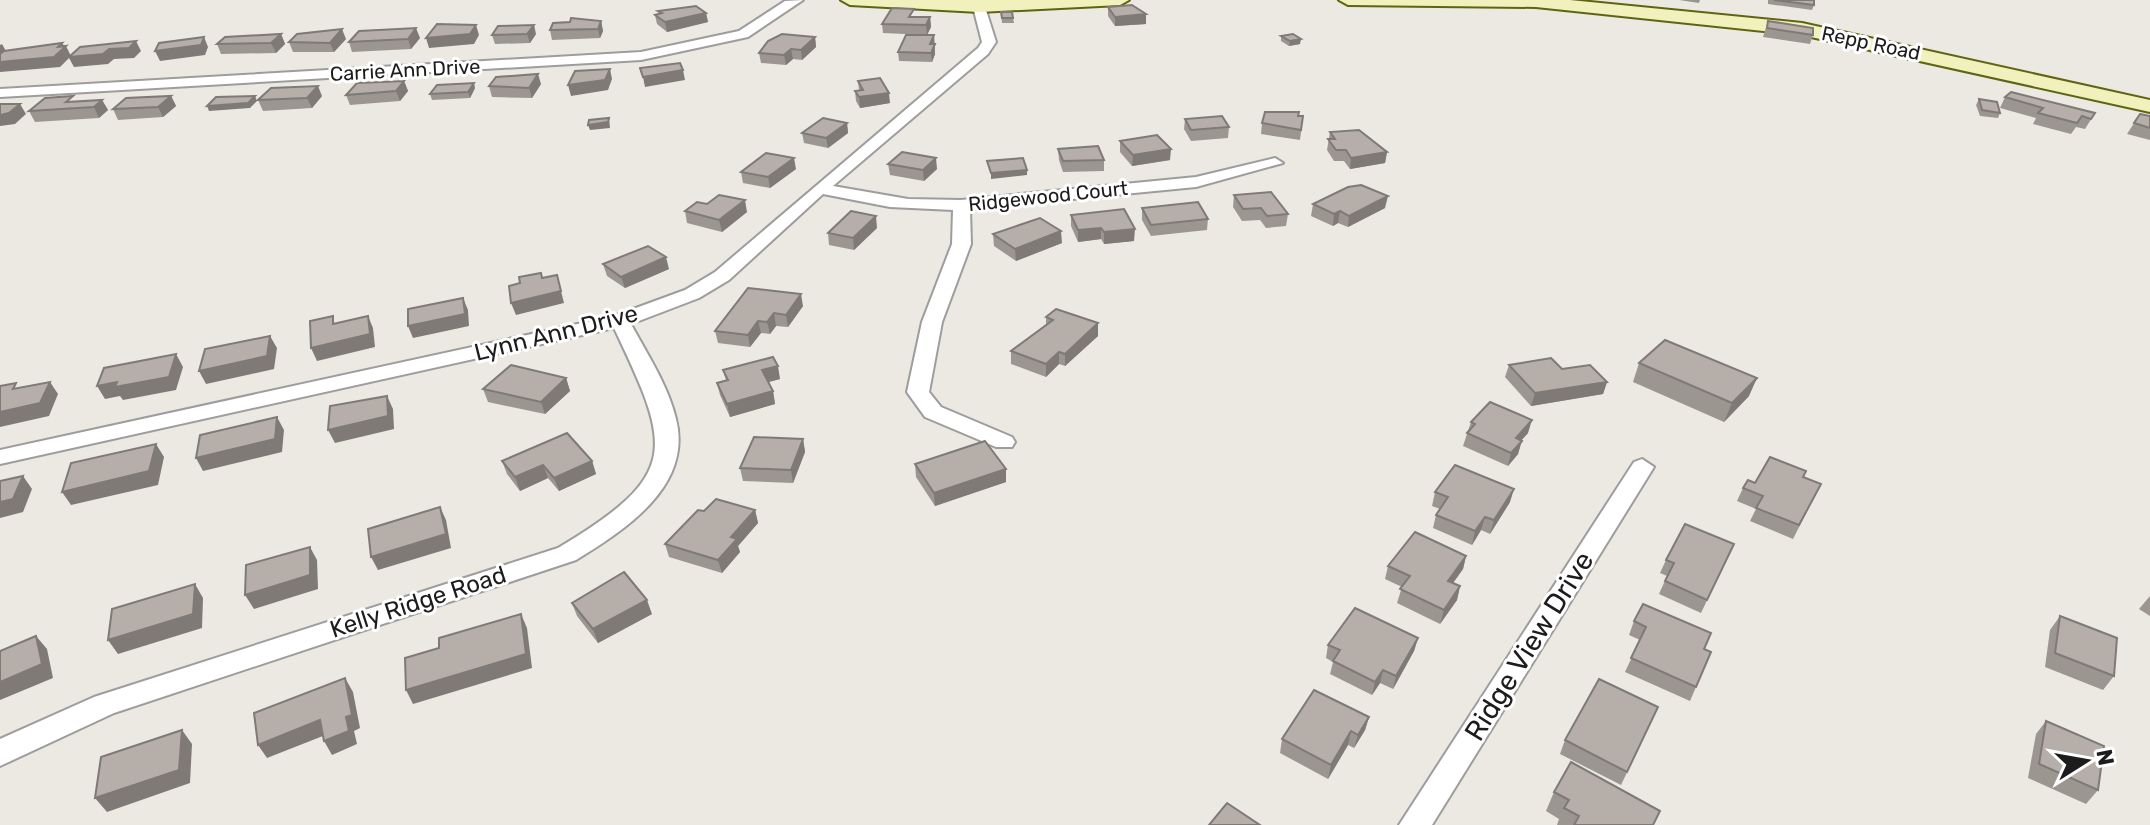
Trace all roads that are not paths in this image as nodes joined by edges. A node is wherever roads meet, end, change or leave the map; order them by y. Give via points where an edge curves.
1 (797, 0) edge
2 (850, 0) edge
3 (1120, 0) edge
4 (1348, 0) edge
5 (979, 7) junction
6 (0, 93) edge
7 (2150, 106) edge
8 (1275, 163) dead end
9 (820, 188) junction
10 (961, 205) junction
11 (620, 321) junction
12 (1004, 442) dead end
13 (0, 457) edge
14 (1642, 467) dead end
15 (0, 753) edge
16 (1415, 825) edge

1 - 6 street, Carrie Ann Drive via 751,31 641,56
2 - 5 street
3 - 5 street
4 - 7 street, Repp Road via 1536,2 1802,29
5 - 9 street, Lynn Ann Drive via 989,42 983,51
8 - 10 street, Ridgewood Court via 1196,182
9 - 10 street, Ridgewood Court via 883,202
9 - 11 street, Lynn Ann Drive via 722,276 692,294
10 - 12 street via 966,233 939,303 918,392 933,412
11 - 13 street, Lynn Ann Drive
11 - 15 street, Kelly Ridge Road via 667,422 668,453 656,482 608,530 567,554 104,705
14 - 16 street, Ridge View Drive

